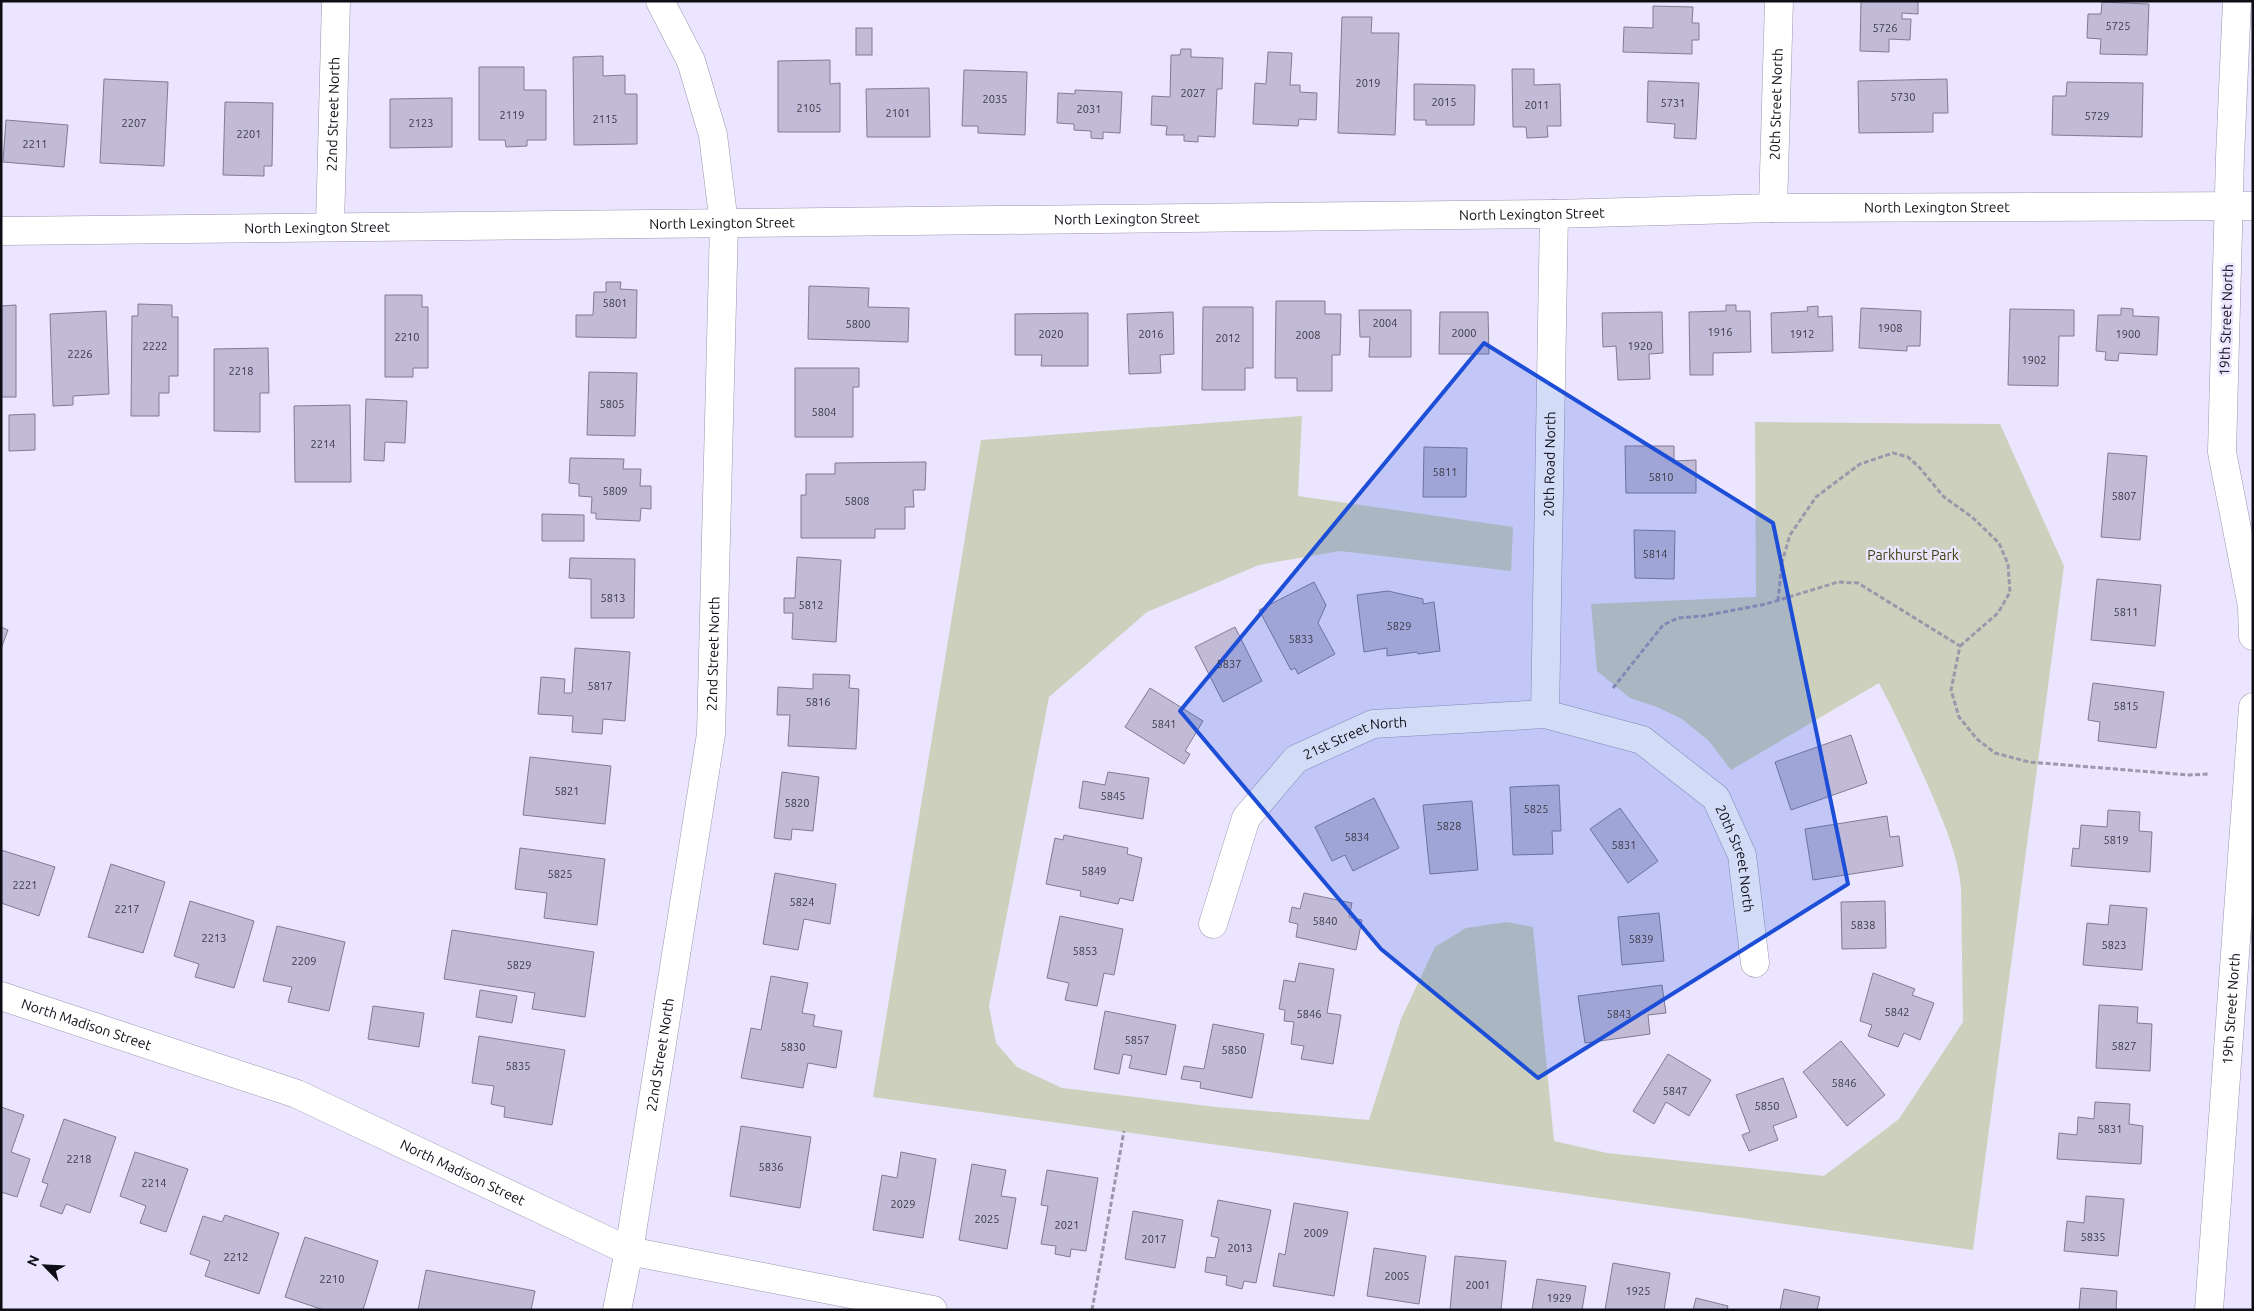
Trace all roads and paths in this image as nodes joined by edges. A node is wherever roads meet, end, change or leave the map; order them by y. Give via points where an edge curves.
1 (336, 1) edge
2 (660, 1) edge
3 (1779, 1) edge
4 (2237, 1) edge
5 (2241, 206) edge
6 (1773, 208) junction
7 (1554, 214) junction
8 (724, 224) junction
9 (330, 226) junction
10 (1, 231) edge
11 (1778, 601) junction
12 (2253, 636) edge
13 (1960, 646) junction
14 (1613, 688) dead end
15 (2253, 707) edge
16 (1546, 714) junction
17 (2208, 774) dead end
18 (1213, 924) dead end
19 (1755, 963) dead end
20 (1, 996) edge
21 (1124, 1131) dead end
22 (629, 1251) junction
23 (618, 1310) edge
24 (933, 1310) edge
25 (1092, 1310) edge
26 (2209, 1310) edge

1 - 9 street, 22nd Street North
2 - 8 street, 22nd Street North via 691,61 713,135
3 - 6 street, 20th Street North
4 - 5 street, 19th Street North
5 - 6 street, North Lexington Street
5 - 12 street, 19th Street North via 2222,452 2252,606
6 - 7 street, North Lexington Street
7 - 8 street, North Lexington Street
7 - 16 street, 20th Road North
8 - 9 street, North Lexington Street
8 - 22 street, 22nd Street North via 711,734
9 - 10 street, North Lexington Street
11 - 13 path via 1838,582 1858,583
11 - 13 path via 1782,562 1790,535 1816,497 1860,464 1893,453 1908,457 1920,467 1944,497 1972,517 1999,543 2008,564 2010,592 1998,613
11 - 14 path via 1678,618 1663,625
13 - 17 path via 1952,690 1959,718 1977,739 1995,753 2029,762
15 - 26 street, 19th Street North
16 - 18 street, 21st Street North via 1373,724 1296,759 1246,818
16 - 19 street, 20th Street North via 1642,740 1716,798 1742,855
20 - 22 street, North Madison Street via 297,1094
21 - 25 path
22 - 23 street, 22nd Street North
22 - 24 street, North Madison Street

